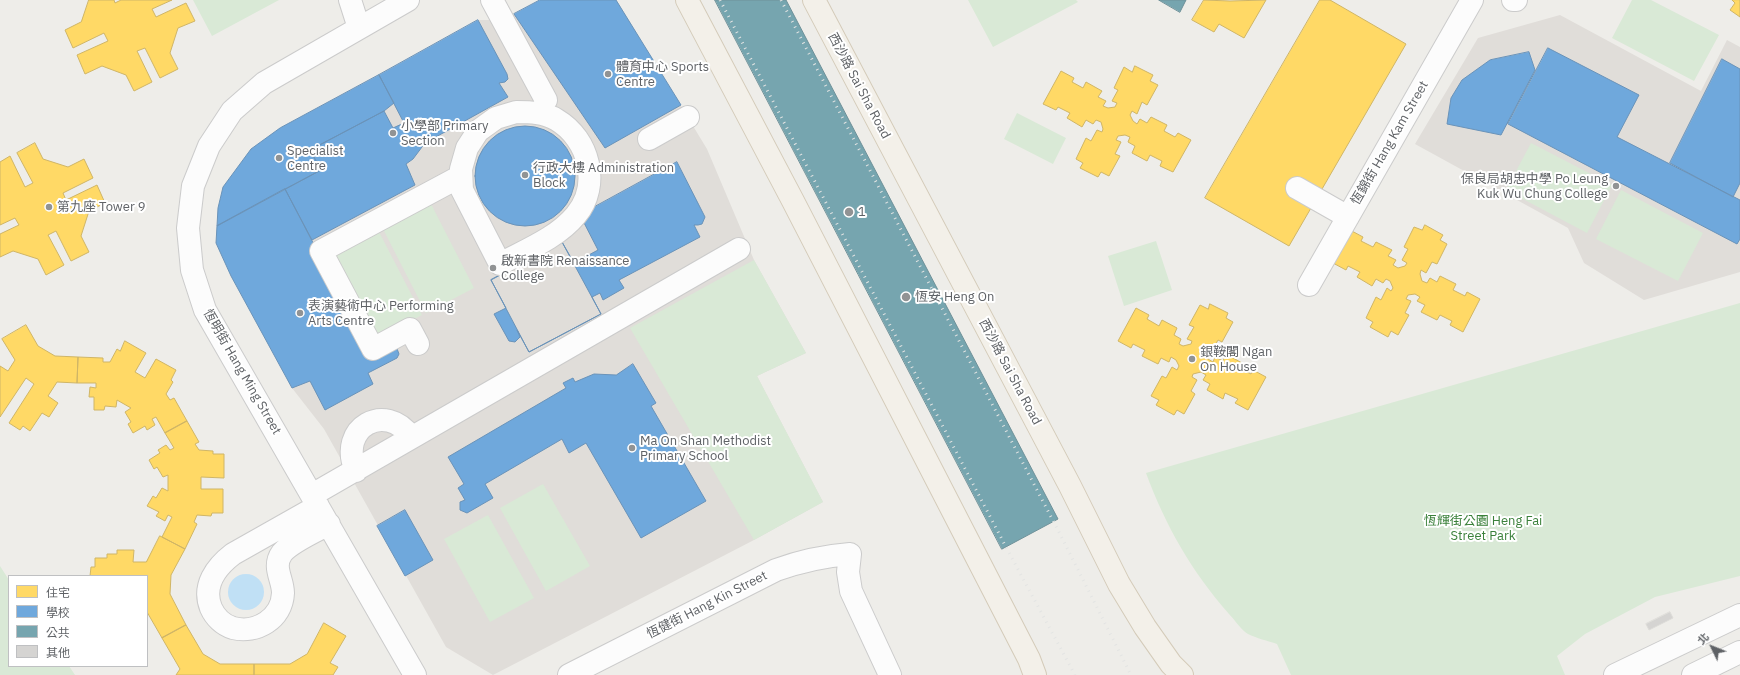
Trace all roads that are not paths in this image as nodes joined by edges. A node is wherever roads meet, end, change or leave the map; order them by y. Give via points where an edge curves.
1 (350, 0) edge
2 (408, 0) edge
3 (492, 0) edge
4 (687, 0) edge
5 (814, 0) edge
6 (1472, 0) edge
7 (359, 28) junction
8 (546, 100) dead end
9 (688, 117) dead end
10 (649, 139) dead end
11 (461, 176) junction
12 (1297, 188) dead end
13 (1348, 216) junction
14 (739, 249) dead end
15 (1309, 285) dead end
16 (418, 344) dead end
17 (411, 437) junction
18 (356, 471) junction
19 (320, 508) junction
20 (1740, 615) edge
21 (1740, 652) edge
22 (415, 675) edge
23 (569, 675) edge
24 (890, 675) edge
25 (1035, 675) edge
26 (1182, 675) edge
27 (1616, 675) edge
28 (1694, 675) edge

1 - 7 street
2 - 7 street, 恆明街 Hang Ming Street
3 - 8 street
4 - 25 main road via 819,251
5 - 26 main road, 西沙路 Sai Sha Road via 1119,584 1145,628
6 - 13 street, 恆錦街 Hang Kam Street
7 - 19 street, 恆明街 Hang Ming Street via 264,82 232,111 209,146 198,173 188,228 192,270 205,310
9 - 10 street
11 - 11 street via 467,148 478,131 496,118 516,112 537,112 557,119 573,132 586,155 589,181 577,214 563,230 500,264 462,190
11 - 16 street via 321,251 373,349 410,330
12 - 13 street
13 - 15 street, 恆錦街 Hang Kam Street
14 - 17 street
17 - 18 street
17 - 18 street via 406,430 391,421 379,420 365,425 353,440 350,450
18 - 19 street
19 - 19 street via 233,554 216,569 207,590 209,602 221,622 231,627 249,629 266,624 274,616 280,606 282,588 277,567 279,559
19 - 22 street, 恆明街 Hang Ming Street
20 - 27 street
21 - 28 street
23 - 24 street, 恆健街 Hang Kin Street via 776,570 812,559 850,554 848,572 851,591

